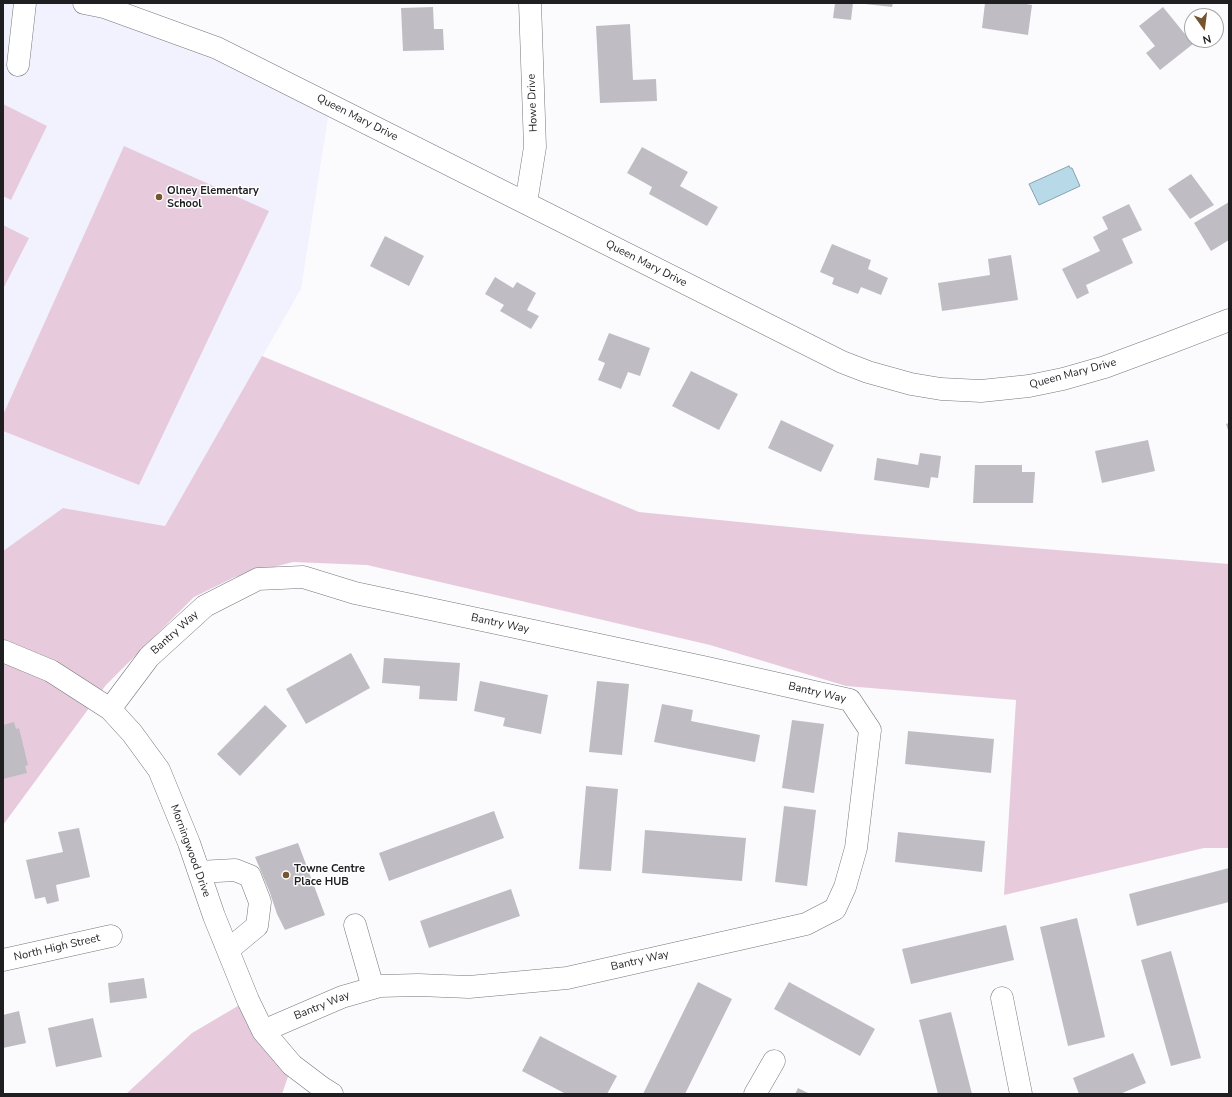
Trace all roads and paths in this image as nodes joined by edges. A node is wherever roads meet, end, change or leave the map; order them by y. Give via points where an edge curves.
1 (25, 3) edge
2 (84, 3) edge
3 (530, 3) edge
4 (18, 65) dead end
5 (526, 203) junction
6 (1229, 320) edge
7 (3, 651) edge
8 (110, 709) junction
9 (199, 872) junction
10 (355, 925) dead end
11 (111, 936) dead end
12 (228, 950) junction
13 (3, 960) edge
14 (373, 988) junction
15 (1002, 998) dead end
16 (263, 1031) junction
17 (774, 1061) dead end
18 (332, 1094) edge
19 (755, 1094) edge
20 (1020, 1094) edge

1 - 4 street
2 - 5 street, Queen Mary Drive via 104,7 217,48
3 - 5 street, Howe Drive via 535,147
5 - 6 street, Queen Mary Drive via 842,362 920,386 981,391 1036,385 1105,367
7 - 8 street, Morningwood Drive via 51,671
8 - 9 street, Morningwood Drive via 132,733 159,770
8 - 14 street, Bantry Way via 149,657 205,606 258,579 303,577 355,593 850,700 870,730 856,848 845,887 835,909 806,924 567,978 468,987 418,985
9 - 12 street, Morningwood Drive
9 - 12 street via 236,870 250,876 260,902 257,926
10 - 14 street
11 - 13 street, North High Street
12 - 16 street, Morningwood Drive
14 - 16 street, Bantry Way via 342,997
15 - 20 street
16 - 18 street, Morningwood Drive via 292,1065
17 - 19 street

